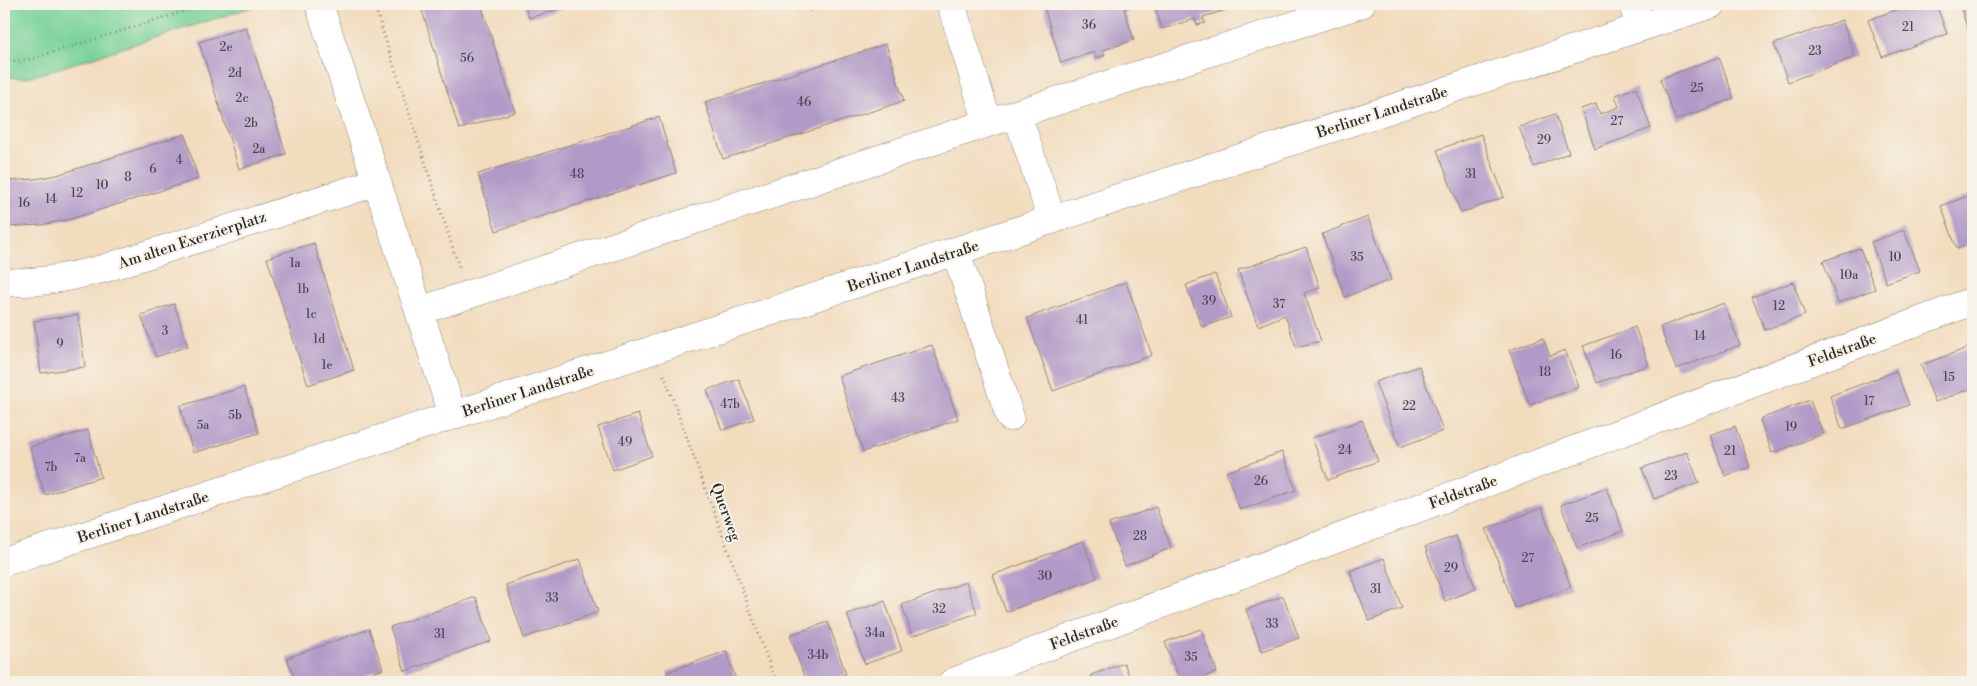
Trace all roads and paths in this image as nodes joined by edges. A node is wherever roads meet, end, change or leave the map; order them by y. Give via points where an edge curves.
1 (207, 4) edge
2 (319, 4) edge
3 (374, 4) edge
4 (951, 4) edge
5 (1360, 4) edge
6 (1712, 4) edge
7 (1637, 15) edge
8 (4, 60) edge
9 (1017, 114) junction
10 (988, 123) junction
11 (377, 182) junction
12 (1052, 220) junction
13 (956, 252) junction
14 (4, 282) edge
15 (468, 295) junction
16 (1973, 301) edge
17 (419, 311) junction
18 (654, 349) junction
19 (453, 416) junction
20 (1010, 417) dead end
21 (4, 562) edge
22 (776, 682) edge
23 (953, 682) edge

1 - 8 path via 35,58
2 - 11 street
3 - 15 path
4 - 10 street
5 - 9 street
6 - 7 street, Berliner Landstraße
7 - 12 street, Berliner Landstraße
9 - 10 street
9 - 12 street
10 - 15 street
11 - 14 street, Am alten Exerzierplatz via 102,269 43,281
11 - 17 street
12 - 13 street, Berliner Landstraße
13 - 18 street, Berliner Landstraße
13 - 20 street
15 - 17 street
16 - 23 street, Feldstraße
17 - 19 street
18 - 19 street, Berliner Landstraße
18 - 22 path, Querweg
19 - 21 street, Berliner Landstraße

